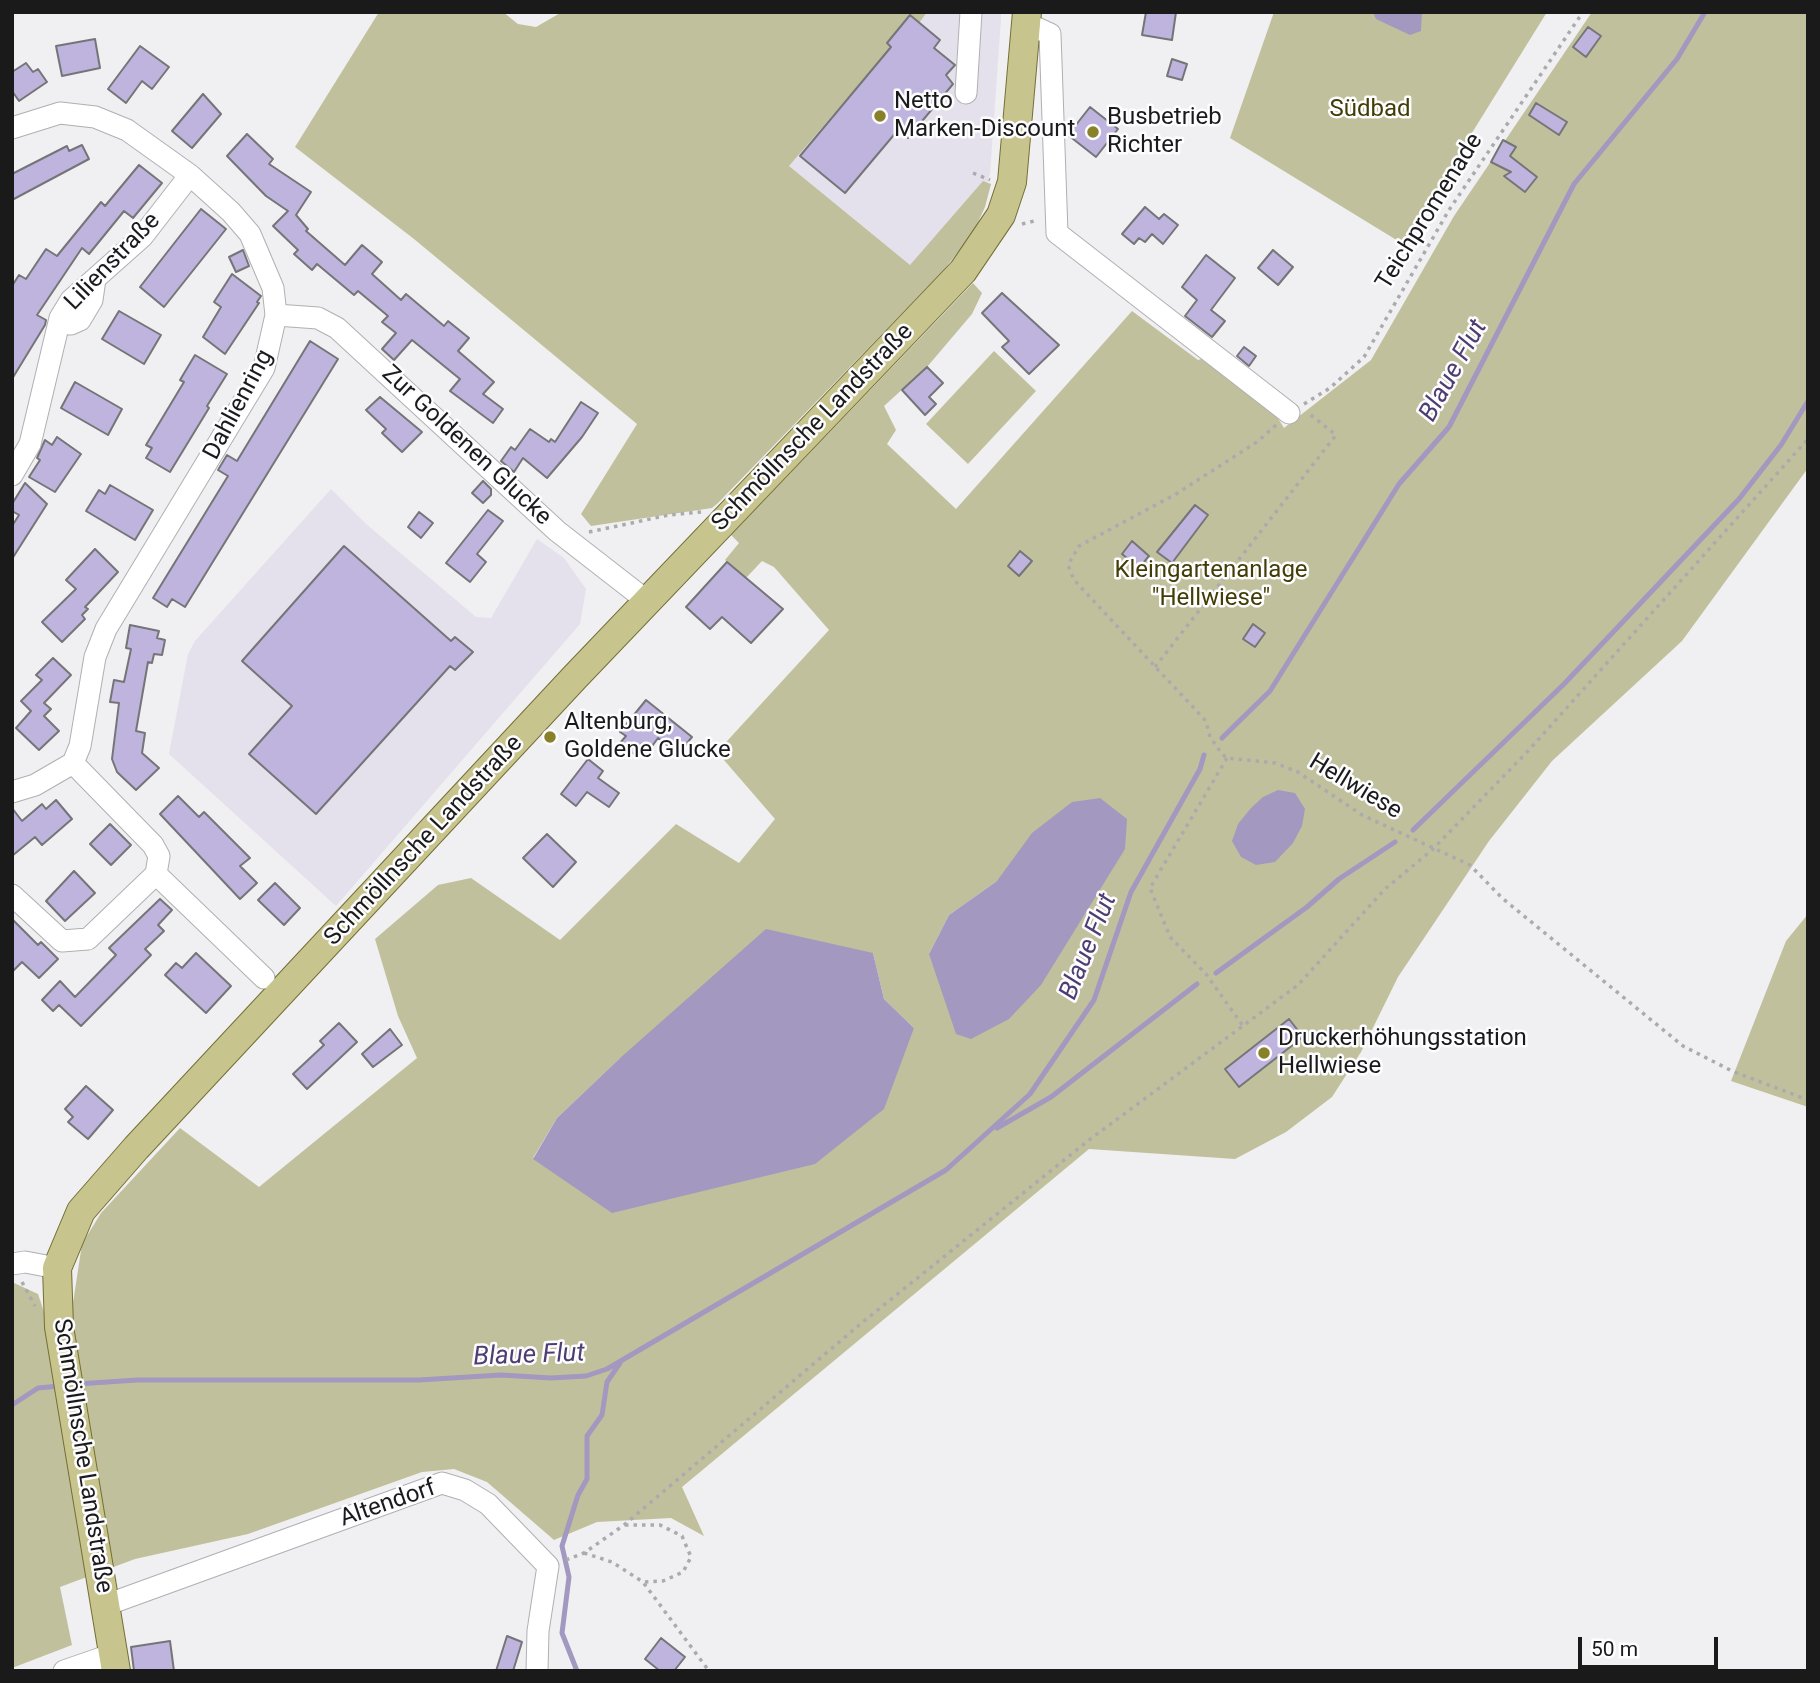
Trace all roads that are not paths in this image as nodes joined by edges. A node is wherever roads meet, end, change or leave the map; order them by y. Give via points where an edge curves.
1 (971, 12) edge
2 (1026, 18) edge
3 (966, 93) dead end
4 (12, 128) edge
5 (190, 175) junction
6 (276, 315) junction
7 (1294, 410) road end
8 (12, 475) edge
9 (648, 601) junction
10 (73, 763) junction
11 (12, 792) edge
12 (156, 874) junction
13 (12, 895) edge
14 (264, 978) dead end
15 (12, 1264) edge
16 (57, 1268) junction
17 (106, 1605) junction
18 (115, 1662) edge
19 (64, 1671) edge
20 (537, 1671) edge

1 - 3 street
2 - 7 street via 1050,34 1057,233
2 - 9 main road, Schmöllnsche Landstraße via 1012,182 1001,215 963,271
4 - 5 street, Dahlienring via 60,113 95,117 127,130
5 - 6 street, Dahlienring via 250,234 273,288
5 - 8 street, Lilienstraße via 142,237 71,300 59,323 30,444
6 - 9 street, Zur Goldenen Glucke via 318,318 337,328 558,531
6 - 10 street, Dahlienring via 264,368 106,629 95,657
9 - 16 main road, Schmöllnsche Landstraße via 136,1149 81,1212
10 - 11 street via 35,785
10 - 12 street via 153,845 159,856
12 - 13 street via 88,939 62,941
12 - 14 street
15 - 16 street
16 - 17 main road, Schmöllnsche Landstraße via 64,1366
17 - 18 main road, Schmöllnsche Landstraße
17 - 20 street, Altendorf via 442,1483 488,1504 548,1566
18 - 19 street

